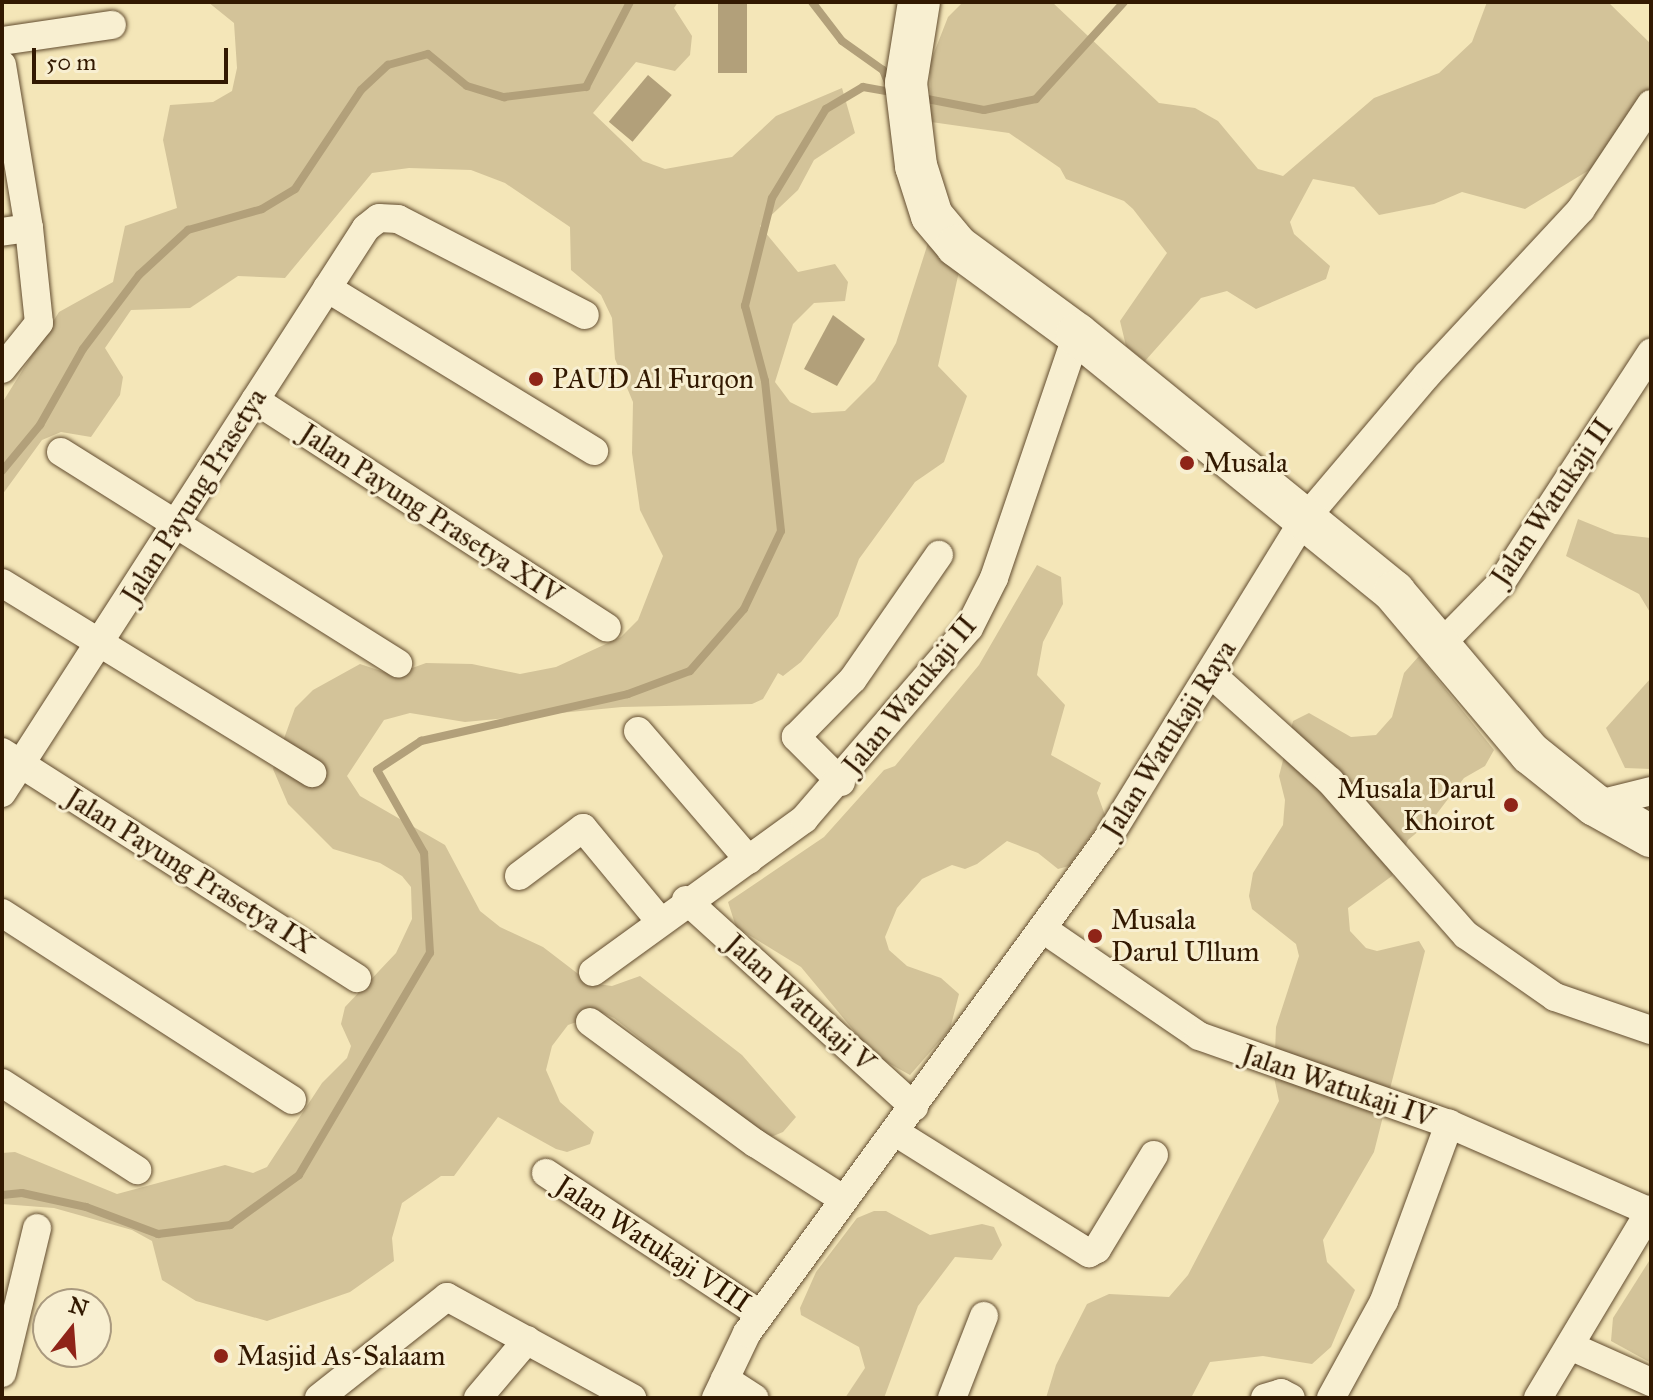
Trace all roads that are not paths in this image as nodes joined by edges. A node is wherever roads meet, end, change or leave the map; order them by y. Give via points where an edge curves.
1 (919, 2) edge
2 (112, 25) dead end
3 (2, 41) edge
4 (2, 65) edge
5 (1651, 104) edge
6 (16, 230) edge
7 (327, 288) junction
8 (585, 315) dead end
9 (1077, 334) junction
10 (1651, 353) edge
11 (2, 369) edge
12 (255, 400) junction
13 (594, 451) dead end
14 (61, 452) dead end
15 (1304, 520) junction
16 (176, 524) junction
17 (939, 555) dead end
18 (2, 583) edge
19 (607, 628) dead end
20 (1442, 643) junction
21 (101, 644) junction
22 (398, 663) dead end
23 (1210, 673) junction
24 (638, 731) dead end
25 (13, 759) edge
26 (312, 773) dead end
27 (841, 782) junction
28 (1651, 791) edge
29 (2, 793) edge
30 (1595, 805) junction
31 (1651, 836) edge
32 (749, 860) junction
33 (519, 876) dead end
34 (686, 900) junction
35 (2, 913) edge
36 (660, 921) junction
37 (1043, 929) junction
38 (593, 972) dead end
39 (357, 978) dead end
40 (590, 1022) dead end
41 (1651, 1030) edge
42 (2, 1083) edge
43 (292, 1100) dead end
44 (914, 1107) junction
45 (1449, 1124) junction
46 (895, 1132) junction
47 (1154, 1155) dead end
48 (137, 1170) dead end
49 (546, 1173) dead end
50 (843, 1199) junction
51 (1650, 1210) edge
52 (37, 1228) dead end
53 (760, 1314) junction
54 (984, 1316) dead end
55 (527, 1340) junction
56 (1570, 1346) junction
57 (2, 1373) edge
58 (1651, 1382) edge
59 (720, 1389) edge
60 (319, 1398) edge
61 (478, 1398) edge
62 (632, 1398) edge
63 (754, 1398) edge
64 (952, 1398) edge
65 (1265, 1398) edge
66 (1291, 1398) edge
67 (1331, 1398) edge
68 (1538, 1398) edge

1 - 9 street via 909,98 916,166 932,216 957,246
2 - 3 street
4 - 6 street
5 - 15 street, Jalan Watukaji Raya via 1581,209 1427,375
6 - 11 street via 39,323
7 - 8 street, Jalan Payung Prasetya via 366,228 379,218 398,219
7 - 12 street, Jalan Payung Prasetya
7 - 13 street
9 - 15 street
9 - 27 street, Jalan Watukaji II via 994,578 969,628
10 - 20 street, Jalan Watukaji II via 1501,583
12 - 16 street, Jalan Payung Prasetya
12 - 19 street, Jalan Payung Prasetya XIV
14 - 16 street
15 - 20 street via 1394,592
15 - 23 street, Jalan Watukaji Raya
16 - 21 street, Jalan Payung Prasetya
16 - 22 street
17 - 27 street via 853,679 796,737
18 - 21 street
20 - 30 street via 1530,753
21 - 25 street, Jalan Payung Prasetya
21 - 26 street
23 - 37 street, Jalan Watukaji Raya via 1108,838
23 - 41 street via 1330,781 1466,935 1555,997
24 - 32 street
25 - 29 street, Jalan Payung Prasetya
25 - 39 street, Jalan Payung Prasetya IX
27 - 32 street, Jalan Watukaji II via 804,819
28 - 30 street
30 - 31 street
32 - 34 street, Jalan Watukaji II
33 - 36 street via 583,828
34 - 36 street, Jalan Watukaji II
34 - 44 street, Jalan Watukaji V
35 - 43 street
36 - 38 street, Jalan Watukaji II
37 - 44 street, Jalan Watukaji Raya
37 - 45 street, Jalan Watukaji IV via 1199,1036
40 - 50 street via 755,1143
42 - 48 street
44 - 46 street, Jalan Watukaji Raya
45 - 51 street, Jalan Watukaji IV
45 - 67 street via 1384,1301
46 - 47 street via 1089,1253 1097,1249
46 - 50 street, Jalan Watukaji Raya
49 - 53 street, Jalan Watukaji VIII
50 - 53 street, Jalan Watukaji Raya
51 - 56 street
52 - 57 street
53 - 59 street, Jalan Watukaji Raya
54 - 64 street
55 - 60 street via 461,1301 443,1299
55 - 61 street
55 - 62 street
56 - 58 street
56 - 68 street
59 - 63 street
65 - 66 street via 1281,1393

